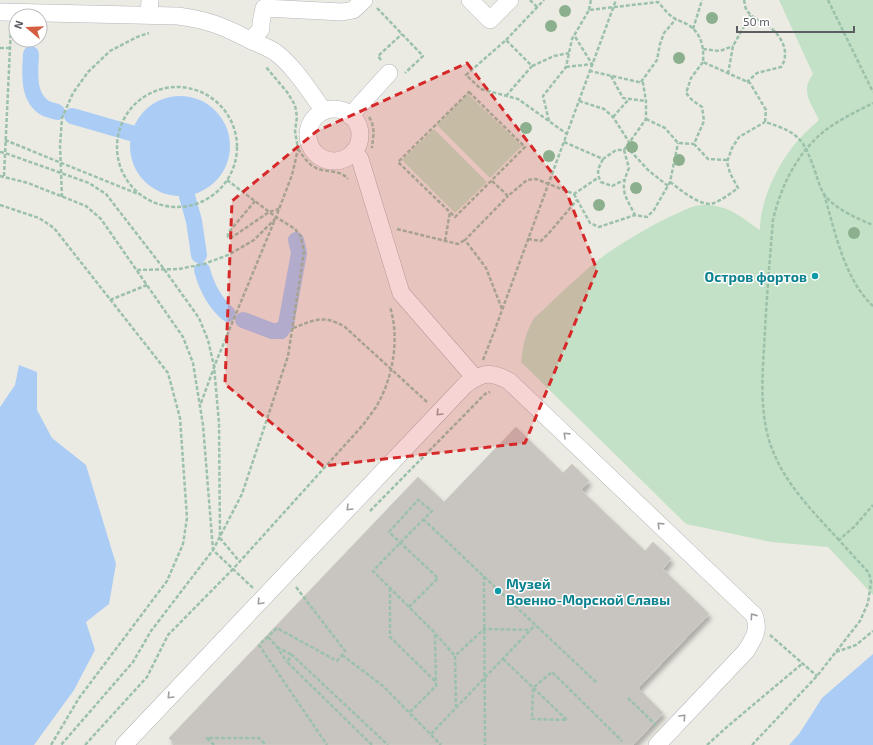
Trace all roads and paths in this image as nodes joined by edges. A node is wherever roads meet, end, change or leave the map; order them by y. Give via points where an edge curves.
1 (470, 0) edge
2 (510, 0) edge
3 (530, 0) edge
4 (544, 0) edge
5 (591, 0) edge
6 (616, 0) edge
7 (702, 0) edge
8 (744, 0) edge
9 (828, 0) edge
10 (659, 1) edge
11 (370, 3) edge
12 (260, 4) edge
13 (30, 6) edge
14 (614, 6) junction
15 (537, 7) junction
16 (149, 8) edge
17 (589, 10) junction
18 (0, 12) edge
19 (751, 14) junction
20 (676, 19) junction
21 (693, 30) junction
22 (151, 32) dead end
23 (402, 34) junction
24 (574, 35) junction
25 (250, 40) junction
26 (506, 40) junction
27 (733, 46) junction
28 (10, 48) edge
29 (703, 49) junction
30 (569, 53) junction
31 (703, 62) junction
32 (263, 64) dead end
33 (592, 64) junction
34 (532, 66) junction
35 (566, 67) junction
36 (392, 70) junction
37 (590, 70) junction
38 (728, 74) junction
39 (611, 75) junction
40 (641, 82) junction
41 (747, 82) junction
42 (873, 92) edge
43 (506, 96) junction
44 (629, 99) junction
45 (579, 101) junction
46 (646, 101) junction
47 (873, 103) edge
48 (324, 111) junction
49 (355, 111) junction
50 (613, 117) junction
51 (646, 119) junction
52 (549, 120) junction
53 (765, 122) junction
54 (567, 134) junction
55 (5, 140) junction
56 (564, 142) junction
57 (629, 142) junction
58 (678, 143) junction
59 (694, 144) junction
60 (626, 146) junction
61 (807, 148) junction
62 (298, 149) junction
63 (624, 150) junction
64 (372, 151) dead end
65 (0, 152) edge
66 (354, 152) junction
67 (5, 153) junction
68 (603, 159) junction
69 (728, 160) junction
70 (61, 163) junction
71 (61, 174) junction
72 (2, 176) edge
73 (599, 178) junction
74 (624, 179) junction
75 (227, 180) junction
76 (492, 181) junction
77 (670, 182) junction
78 (350, 183) dead end
79 (549, 183) junction
80 (668, 186) junction
81 (574, 194) junction
82 (823, 194) junction
83 (142, 195) junction
84 (508, 196) junction
85 (62, 197) junction
86 (577, 200) junction
87 (255, 201) junction
88 (0, 205) edge
89 (279, 209) junction
90 (269, 212) junction
91 (450, 212) junction
92 (635, 216) junction
93 (276, 217) junction
94 (873, 225) edge
95 (394, 233) dead end
96 (528, 239) junction
97 (465, 240) junction
98 (445, 241) junction
99 (164, 269) junction
100 (136, 270) junction
101 (147, 285) junction
102 (110, 300) junction
103 (390, 304) dead end
104 (873, 306) edge
105 (502, 309) junction
106 (292, 328) junction
107 (214, 366) junction
108 (391, 369) junction
109 (475, 378) junction
110 (493, 390) dead end
111 (200, 404) junction
112 (439, 413) junction
113 (873, 505) edge
114 (368, 513) dead end
115 (423, 519) junction
116 (220, 538) junction
117 (840, 540) junction
118 (400, 543) junction
119 (213, 550) junction
120 (240, 561) junction
121 (233, 569) junction
122 (484, 576) junction
123 (301, 582) dead end
124 (390, 588) junction
125 (263, 598) junction
126 (409, 607) junction
127 (757, 623) junction
128 (535, 625) junction
129 (484, 628) junction
130 (531, 630) junction
131 (873, 630) edge
132 (436, 633) junction
133 (268, 637) junction
134 (277, 647) junction
135 (835, 652) junction
136 (292, 655) junction
137 (342, 655) junction
138 (455, 656) junction
139 (503, 659) junction
140 (286, 662) junction
141 (803, 664) junction
142 (817, 676) junction
143 (485, 678) junction
144 (436, 682) junction
145 (596, 683) dead end
146 (533, 688) junction
147 (628, 698) dead end
148 (456, 708) junction
149 (410, 712) junction
150 (659, 728) dead end
151 (432, 734) junction
152 (622, 741) dead end
153 (51, 745) edge
154 (60, 745) edge
155 (85, 745) edge
156 (124, 745) edge
157 (214, 745) edge
158 (266, 745) edge
159 (327, 745) edge
160 (372, 745) edge
161 (388, 745) edge
162 (441, 745) edge
163 (485, 745) edge
164 (656, 745) edge
165 (707, 745) edge
166 (752, 745) edge

1 - 2 lane via 490,20
3 - 15 path
4 - 15 path
5 - 17 path
6 - 14 path
7 - 21 path
8 - 19 path via 747,11
9 - 42 path
10 - 14 path
10 - 20 path via 669,15
11 - 12 lane via 342,12
11 - 23 path
12 - 25 lane via 261,29
13 - 16 lane
13 - 18 lane
14 - 17 path
14 - 33 path
15 - 26 path
16 - 25 lane via 216,23
17 - 24 path
19 - 27 path
19 - 41 path via 780,38 786,54 780,67 758,73
20 - 21 path
20 - 40 path via 664,33 657,60
21 - 29 path via 702,42
22 - 70 path via 110,51 88,72 73,93 62,118
23 - 36 path via 378,56
23 - 36 path via 423,56
24 - 30 path
24 - 33 path
25 - 48 lane via 275,51 293,69
26 - 34 path
26 - 43 path via 466,75 481,89
27 - 29 path via 720,51
27 - 38 path
28 - 55 path
29 - 31 path
30 - 34 path via 554,56
30 - 35 path
31 - 38 path
31 - 59 path via 691,78 686,93 702,107 704,121
32 - 62 path via 296,105
33 - 35 path
33 - 37 path
34 - 43 path
35 - 52 path via 543,96
36 - 49 lane
37 - 39 path
37 - 45 path
38 - 41 path
39 - 40 path
39 - 44 path via 623,98
40 - 46 path
41 - 53 path via 766,110
43 - 52 path via 518,99
44 - 46 path
44 - 50 path
45 - 50 path via 604,109
45 - 54 path
46 - 51 path
47 - 61 path via 827,130
48 - 49 lane
48 - 66 lane via 311,122 308,130 308,139 313,150 323,159 331,161 347,157
49 - 64 path via 366,113 373,122 375,134
49 - 66 lane via 359,137
50 - 57 path
51 - 57 path
51 - 58 path via 665,128
52 - 54 path
53 - 61 path via 797,136
53 - 69 path via 739,137
54 - 56 path
55 - 67 path
55 - 70 path
56 - 68 path
56 - 79 path
57 - 60 path
58 - 59 path
58 - 77 path
59 - 69 path via 708,159
60 - 63 path
60 - 80 path via 648,170
61 - 82 path
61 - 117 path via 782,189 773,220 763,364 764,418 768,437 783,471 797,492
62 - 78 path via 316,168 343,174
62 - 89 path via 292,175
63 - 68 path via 616,150
63 - 74 path via 629,168
65 - 67 path
66 - 109 lane via 360,159 401,293
67 - 71 path
67 - 72 path
68 - 73 path via 599,168
69 - 77 path via 730,173 738,188 714,204 696,200
70 - 71 path
70 - 83 path
71 - 85 path
71 - 99 path via 90,183 106,194
72 - 85 path
73 - 74 path via 601,182 612,186
73 - 81 path
74 - 92 path via 623,192
75 - 83 path via 214,194 194,204 171,207
75 - 83 path via 234,167 237,145 231,121 225,110 206,94 183,87 171,87 138,101 124,120 117,142 120,166 132,186
75 - 87 path
76 - 84 path
76 - 91 path via 455,217
76 - 91 path via 525,147 468,92 398,162
77 - 80 path
79 - 81 path
79 - 84 path via 536,179 528,180
79 - 96 path
80 - 92 path via 647,217
81 - 86 path
82 - 94 path via 846,213
82 - 104 path via 851,276
84 - 97 path
85 - 100 path via 86,206 101,219
86 - 92 path via 590,223 599,227
86 - 96 path via 541,240
87 - 90 path
87 - 90 path via 228,233 228,237 231,238
88 - 102 path via 39,218 54,228
89 - 90 path
89 - 93 path
90 - 93 path
91 - 98 path
93 - 99 path via 254,240 228,255 204,264
93 - 106 path via 295,229 301,237 304,252
93 - 107 path
95 - 98 path via 393,228
96 - 105 path
97 - 98 path via 458,244
97 - 105 path via 486,268
99 - 100 path
99 - 107 path via 199,318 208,340
100 - 101 path
101 - 102 path
101 - 111 path via 183,337 193,363
102 - 153 path via 168,373 180,418 186,524 183,544 167,581 79,698
103 - 108 path via 395,339
105 - 109 path
106 - 108 path via 314,320 326,318 334,321 345,327
106 - 116 path via 288,356 244,487
107 - 111 path
107 - 116 path via 218,423
108 - 112 path
108 - 120 path via 376,407 363,425
109 - 112 lane
127 -> 109 lane via 754,615 509,381 497,374 480,375
110 - 114 path via 485,394
111 - 119 path via 204,425
112 -> 125 lane
113 - 117 path
115 - 118 path
115 - 118 path via 432,511 418,500 389,532
115 - 122 path
116 - 119 path
116 - 120 path
117 - 135 path via 869,573 871,582 868,603 860,620
118 - 124 path via 373,571
118 - 126 path via 438,578
119 - 121 path
119 - 154 path via 151,631 133,662
120 - 121 path
121 - 125 path
121 - 155 path via 168,635 147,677
122 - 128 path
122 - 129 path
123 - 137 path via 296,587 345,651
124 - 126 path
124 - 144 path via 390,637
125 -> 156 lane
126 - 132 path
127 - 141 path
164 -> 127 lane via 746,651 755,637
128 - 130 path
128 - 145 path
129 - 130 path
129 - 138 path
129 - 143 path
130 - 139 path
131 - 135 path via 856,645
132 - 138 path
132 - 144 path
133 - 134 path
133 - 137 path via 277,628 338,660
133 - 159 path via 259,646
134 - 136 path
134 - 140 path
135 - 142 path
136 - 140 path
136 - 161 path
137 - 149 path via 384,686
138 - 148 path
139 - 143 path
139 - 146 path
140 - 160 path
141 - 142 path
141 - 165 path
142 - 166 path
143 - 148 path
143 - 163 path
144 - 149 path via 436,686
146 - 146 path via 550,704 567,720 532,719
146 - 152 path via 552,672
147 - 150 path
148 - 151 path
149 - 151 path
151 - 162 path
157 - 158 path via 207,738 259,738

